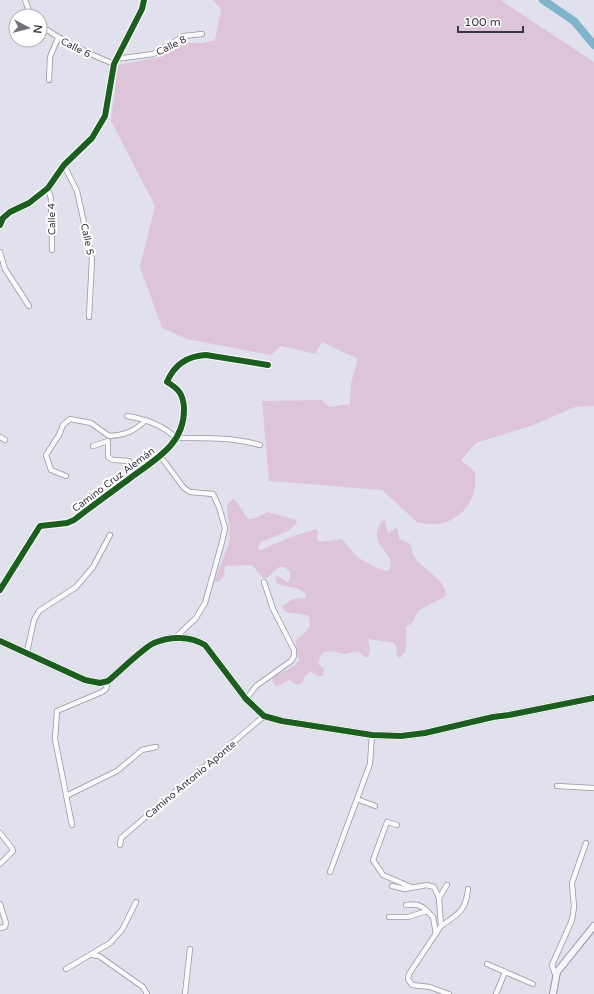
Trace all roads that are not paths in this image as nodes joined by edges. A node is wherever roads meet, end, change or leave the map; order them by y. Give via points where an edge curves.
1 (29, 0) edge
2 (144, 0) edge
3 (26, 3) edge
4 (48, 31) edge
5 (202, 34) dead end
6 (58, 38) junction
7 (116, 59) junction
8 (114, 64) junction
9 (49, 80) dead end
10 (64, 165) junction
11 (48, 188) junction
12 (0, 225) edge
13 (52, 250) dead end
14 (0, 252) edge
15 (29, 306) dead end
16 (89, 317) dead end
17 (268, 365) dead end
18 (127, 416) dead end
19 (146, 420) junction
20 (176, 438) junction
21 (260, 445) dead end
22 (93, 446) dead end
23 (160, 457) junction
24 (66, 476) dead end
25 (130, 478) junction
26 (110, 535) dead end
27 (264, 582) dead end
28 (0, 590) edge
29 (175, 638) junction
30 (0, 640) edge
31 (27, 652) junction
32 (108, 681) junction
33 (594, 698) edge
34 (246, 699) junction
35 (264, 716) junction
36 (372, 734) junction
37 (156, 747) dead end
38 (556, 786) dead end
39 (594, 788) edge
40 (66, 796) junction
41 (357, 799) junction
42 (375, 806) dead end
43 (72, 825) dead end
44 (397, 825) dead end
45 (0, 833) edge
46 (586, 843) dead end
47 (120, 845) dead end
48 (0, 864) edge
49 (330, 872) dead end
50 (446, 885) dead end
51 (392, 886) dead end
52 (413, 888) junction
53 (468, 889) dead end
54 (439, 898) junction
55 (136, 902) dead end
56 (0, 904) edge
57 (406, 905) dead end
58 (426, 911) junction
59 (389, 917) dead end
60 (441, 926) junction
61 (594, 926) edge
62 (0, 928) edge
63 (436, 934) junction
64 (190, 948) dead end
65 (92, 955) junction
66 (487, 964) dead end
67 (66, 969) dead end
68 (505, 972) junction
69 (556, 974) junction
70 (533, 984) dead end
71 (147, 994) edge
72 (185, 994) edge
73 (449, 994) edge
74 (496, 994) edge
75 (553, 994) edge

1 - 3 street
2 - 7 street via 142,10
4 - 6 street, Calle 6
5 - 7 street, Calle 8 via 184,36 153,54
6 - 8 street, Calle 6
6 - 9 street via 50,58
7 - 8 street
8 - 10 street via 105,116 92,138
10 - 11 street
10 - 16 street, Calle 5 via 77,191 92,259
11 - 12 street via 30,203 10,212
11 - 13 street, Calle 4 via 51,199
14 - 15 street via 6,269
17 - 20 street, Camino Cruz Alemán via 206,355 196,356 178,365 167,382 178,389 184,398 184,423
18 - 19 street
19 - 20 street via 168,430
19 - 24 street via 128,433 109,436 91,423 70,419 63,425 60,435 46,455 51,470
20 - 21 street via 224,438
20 - 23 street, Camino Cruz Alemán
22 - 25 street via 108,441 108,457 113,460 129,461
23 - 25 street, Camino Cruz Alemán
23 - 29 street via 184,488 190,492 213,494 225,528 205,603 196,618
25 - 28 street, Camino Cruz Alemán via 74,520 40,526
26 - 31 street via 93,567 76,587 39,611 34,620
27 - 34 street via 273,608 294,650 294,656 291,661 256,686
29 - 32 street via 153,643
29 - 34 street via 195,639 205,645
30 - 31 street
31 - 32 street via 85,680 100,683
32 - 40 street via 106,689 102,692 57,711 55,739
33 - 36 street via 425,733 401,736
34 - 35 street
35 - 36 street
35 - 47 street, Camino Antonio Aponte via 121,838
36 - 41 street via 370,764
37 - 40 street via 142,750 117,771
38 - 39 street
40 - 43 street
41 - 42 street
41 - 49 street
44 - 52 street via 387,822 373,860 384,875
45 - 48 street via 13,851
46 - 69 street via 572,883 572,920 552,964
50 - 54 street
51 - 52 street
52 - 54 street via 427,885 434,887
53 - 60 street via 467,903
54 - 60 street
55 - 65 street via 122,930 110,943
56 - 62 street via 6,923 5,927
57 - 58 street via 422,906
58 - 59 street via 408,917
58 - 63 street via 433,918
60 - 63 street
61 - 69 main road
63 - 73 street via 408,979 412,985 430,987
64 - 72 street
65 - 67 street
65 - 71 street via 99,956 143,987
66 - 68 street
68 - 70 street
68 - 74 street
69 - 75 main road

